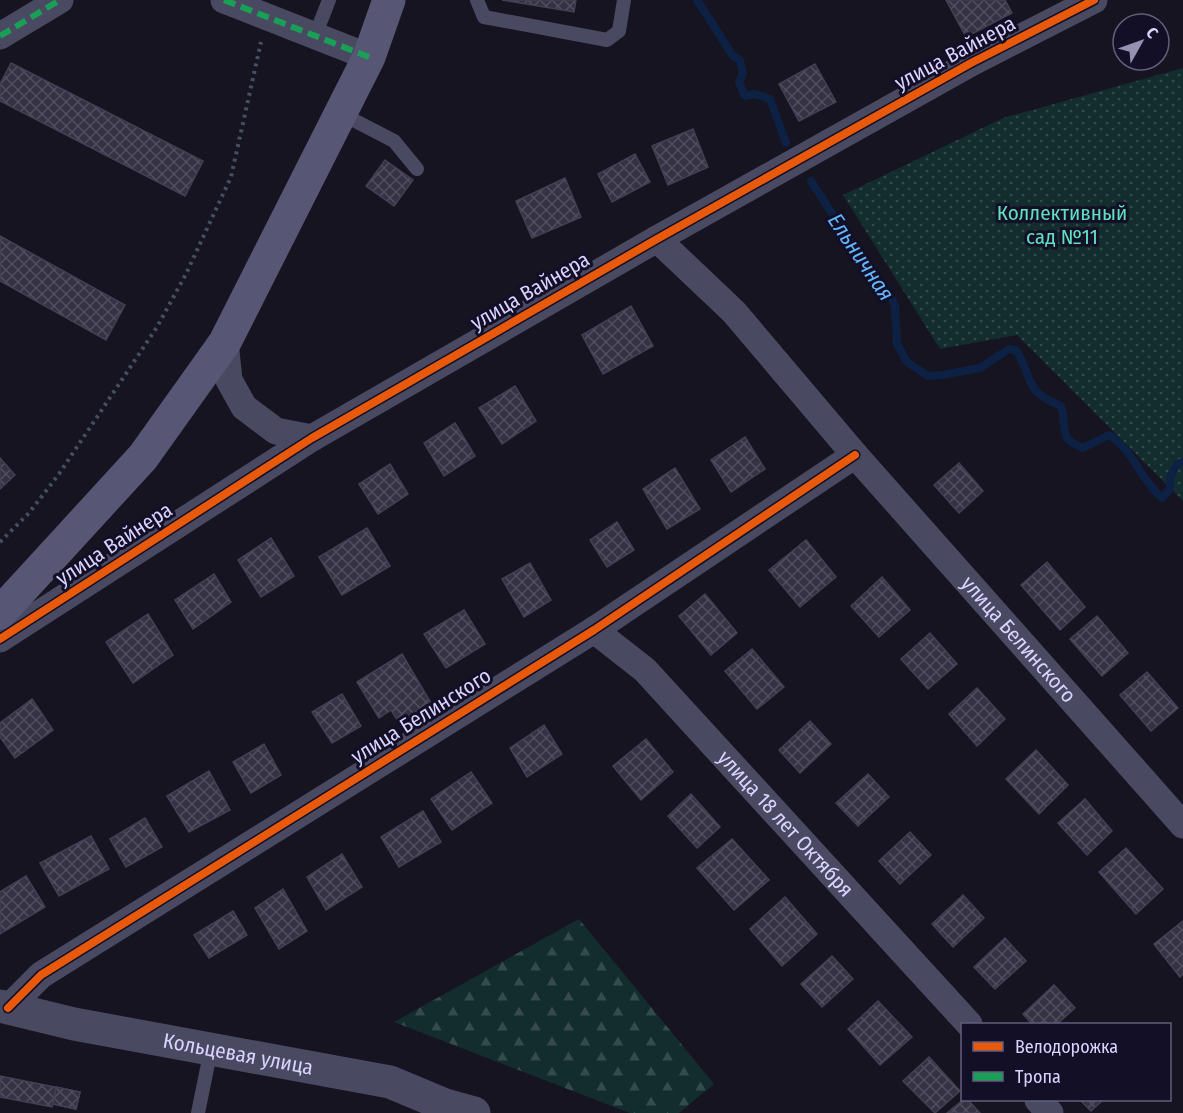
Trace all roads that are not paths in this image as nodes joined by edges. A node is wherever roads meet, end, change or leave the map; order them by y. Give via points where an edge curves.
1 (60, 0) edge
2 (224, 0) edge
3 (329, 0) edge
4 (389, 0) edge
5 (477, 0) edge
6 (624, 0) edge
7 (1094, 0) edge
8 (0, 36) edge
9 (315, 36) junction
10 (369, 57) junction
11 (340, 113) junction
12 (417, 169) dead end
13 (657, 239) junction
14 (225, 342) junction
15 (312, 438) junction
16 (855, 455) junction
17 (0, 613) edge
18 (594, 630) junction
19 (0, 639) edge
20 (1183, 825) edge
21 (4, 1007) edge
22 (968, 1023) edge
23 (212, 1047) junction
24 (1039, 1101) edge
25 (198, 1113) edge
26 (474, 1113) edge
27 (1050, 1113) edge

1 - 8 street
2 - 9 street
3 - 9 lane
4 - 10 main road, улица Вайнера
5 - 6 lane via 484,17 607,40 619,31
7 - 13 street, улица Вайнера via 971,63
9 - 10 street
10 - 11 main road, улица Вайнера
11 - 12 lane via 394,141
11 - 14 main road, улица Вайнера
13 - 15 street, улица Вайнера
13 - 16 street, улица Белинского via 734,312
14 - 15 street via 229,380 244,407 276,431
14 - 17 main road, улица Вайнера via 143,457
15 - 19 street, улица Вайнера
16 - 18 street, улица Белинского
16 - 20 street, улица Белинского
18 - 21 street, улица Белинского via 41,975
18 - 22 street, улица 18 лет Октября via 645,670
21 - 23 street, Кольцевая улица via 74,1024
23 - 25 lane
23 - 26 street, Кольцевая улица via 390,1082
24 - 27 street

